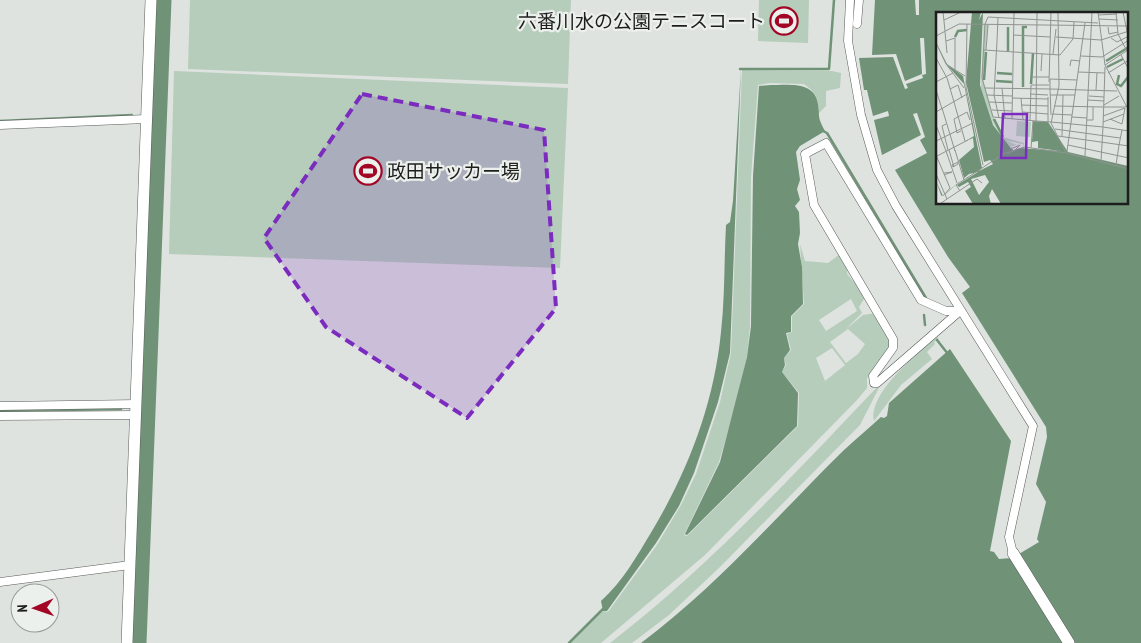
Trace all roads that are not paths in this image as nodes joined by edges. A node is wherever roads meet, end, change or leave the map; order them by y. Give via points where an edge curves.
1 (151, 0) edge
2 (850, 0) edge
3 (858, 0) edge
4 (857, 24) dead end
5 (146, 119) junction
6 (0, 125) edge
7 (960, 311) junction
8 (0, 406) edge
9 (136, 409) junction
10 (0, 416) edge
11 (1013, 552) joint
12 (130, 565) junction
13 (0, 582) edge
14 (127, 643) edge
15 (1069, 643) edge

1 - 5 street
2 - 7 street via 850,58 870,151 896,206
3 - 4 street
5 - 6 street
5 - 9 street
7 - 7 street via 946,311 921,300 826,142 805,154 814,205 894,339 893,348 873,376 874,383
7 - 11 street via 1033,426 1009,537
8 - 9 street
9 - 10 street
9 - 12 street
11 - 15 street
12 - 13 street
12 - 14 street

